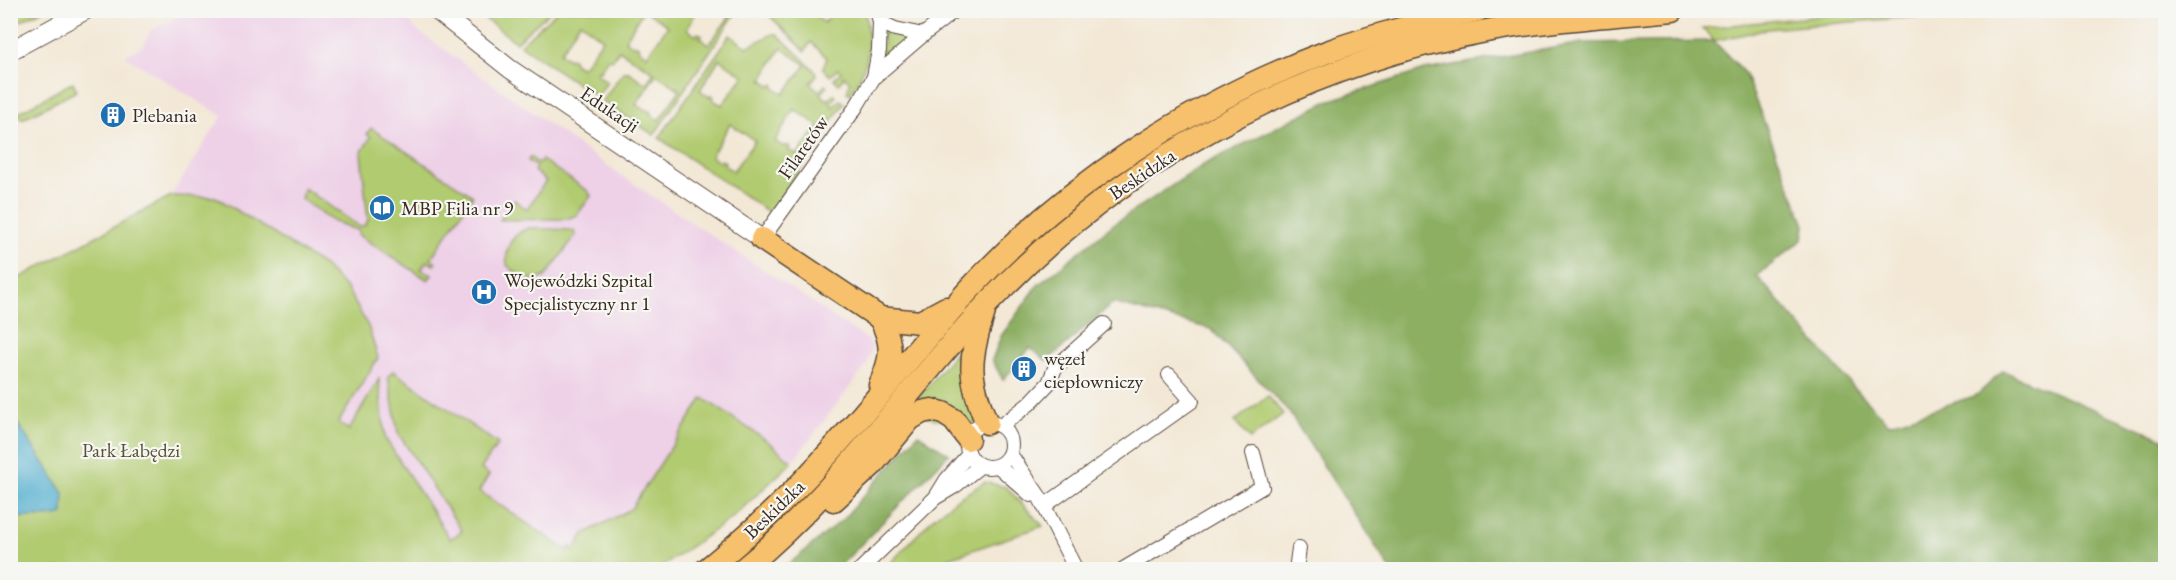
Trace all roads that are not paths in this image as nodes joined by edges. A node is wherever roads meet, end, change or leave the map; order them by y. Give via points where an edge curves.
1 (86, 10) edge
2 (436, 10) edge
3 (955, 10) edge
4 (1478, 10) edge
5 (1673, 10) edge
6 (879, 16) edge
7 (923, 34) junction
8 (10, 51) edge
9 (874, 77) junction
10 (762, 239) junction
11 (969, 290) junction
12 (986, 304) junction
13 (880, 318) junction
14 (1104, 324) dead end
15 (1169, 375) dead end
16 (871, 405) junction
17 (999, 429) junction
18 (968, 446) junction
19 (1253, 453) dead end
20 (1010, 454) junction
21 (980, 466) junction
22 (998, 466) junction
23 (936, 496) junction
24 (1044, 506) junction
25 (790, 527) junction
26 (1299, 548) dead end
27 (706, 570) edge
28 (742, 570) edge
29 (860, 570) edge
30 (1076, 570) edge
31 (1122, 570) edge
32 (1296, 570) edge

1 - 8 street
2 - 10 street, Edukacji via 510,69
3 - 7 street, Filaretów
4 - 11 main road, Beskidzka via 1329,51 1178,122 1081,188 1039,222
5 - 12 main road, Beskidzka via 1482,32 1376,59 1299,87 1245,112 1142,172 1055,239
6 - 7 street, Filaretów via 894,29
6 - 9 street, Filaretów
7 - 9 street, Filaretów
9 - 10 street, Filaretów
10 - 13 main road
11 - 13 main road via 941,312 920,322
11 - 16 main road, Beskidzka
12 - 17 main road via 971,365 975,392
12 - 25 main road, Beskidzka via 834,482
13 - 16 main road via 891,346 890,356
14 - 17 street via 1055,368 1049,383
15 - 24 street via 1192,401
16 - 27 main road, Beskidzka via 773,512
17 - 18 street via 975,428
17 - 20 street via 1011,443
18 - 21 street
18 - 23 street
18 - 25 main road via 954,420 932,410 922,412 910,419 844,493 819,513
19 - 31 street via 1262,487
20 - 22 street
20 - 24 street
21 - 22 street
21 - 23 street
22 - 24 street
23 - 29 street
24 - 30 street
25 - 28 main road, Beskidzka
26 - 32 street

